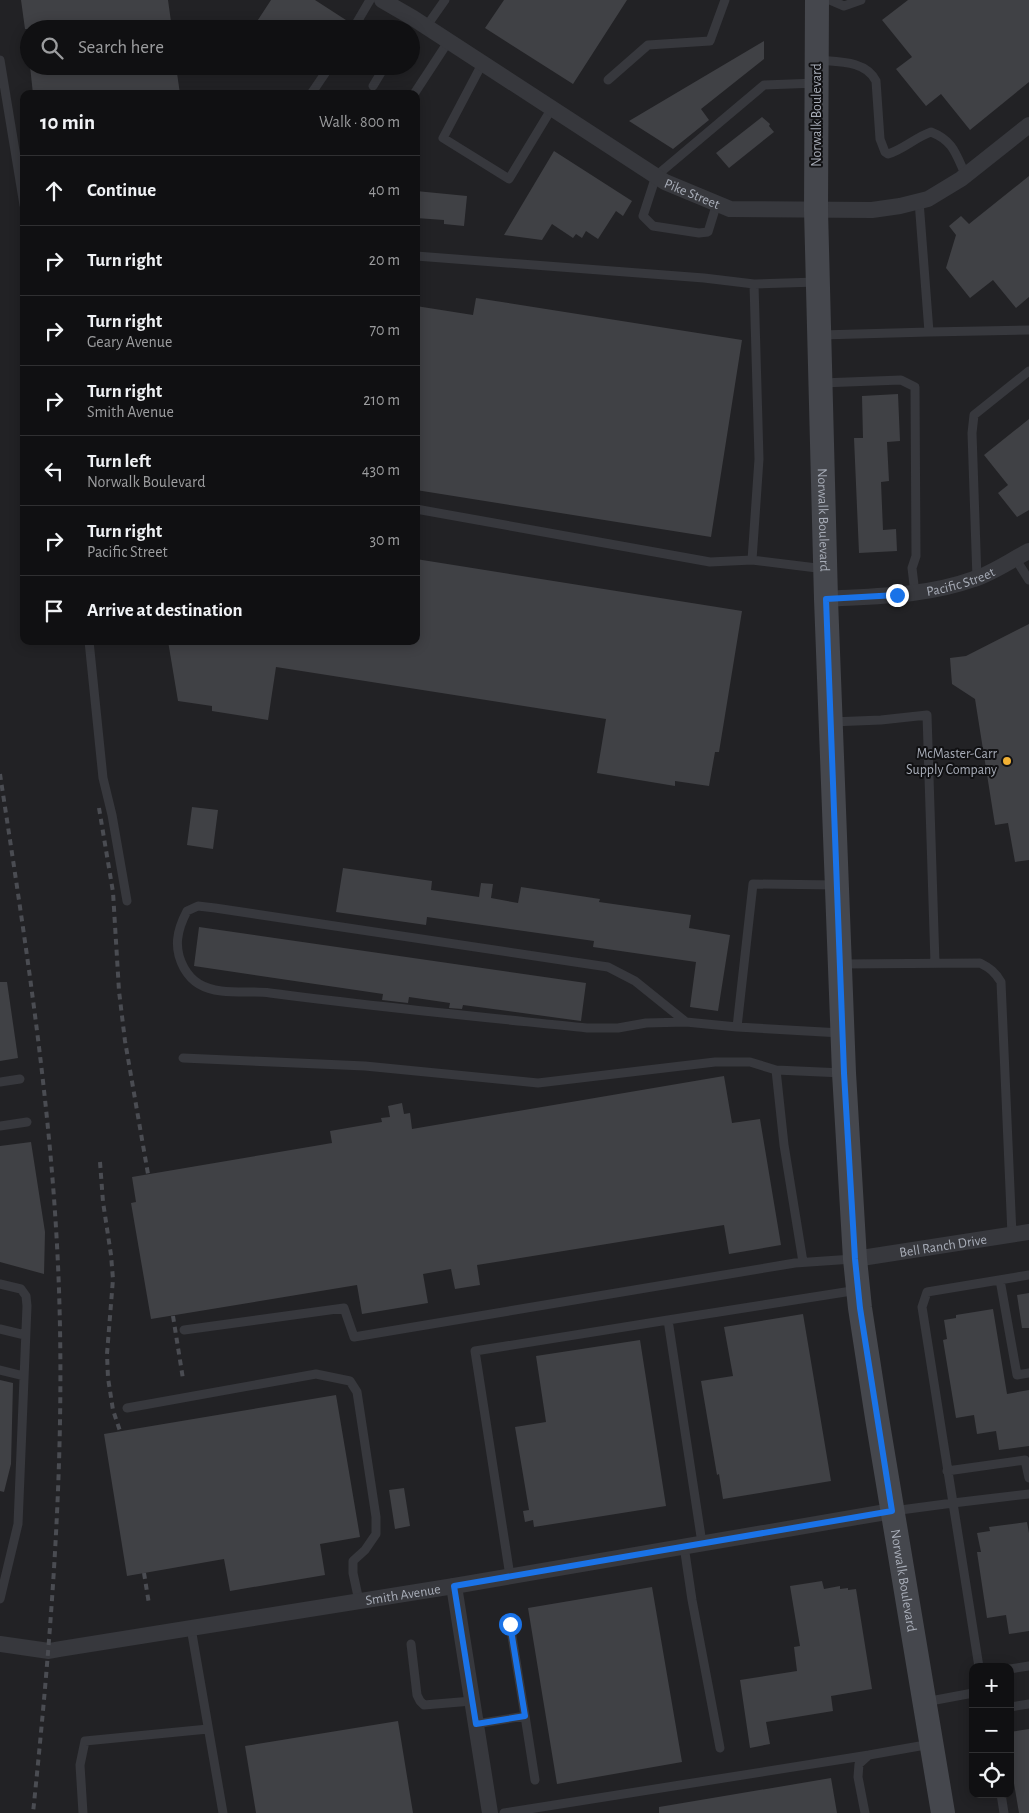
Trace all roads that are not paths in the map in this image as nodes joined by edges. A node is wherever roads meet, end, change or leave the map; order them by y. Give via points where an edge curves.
1 (445, 0) edge
2 (725, 0) edge
3 (817, 0) edge
4 (830, 0) edge
5 (861, 0) edge
6 (382, 1) edge
7 (362, 20) edge
8 (408, 20) edge
9 (420, 21) edge
10 (420, 28) edge
11 (448, 42) junction
12 (0, 60) edge
13 (817, 60) junction
14 (482, 64) junction
15 (324, 75) edge
16 (379, 75) edge
17 (608, 80) dead end
18 (817, 83) junction
19 (372, 86) dead end
20 (314, 90) edge
21 (417, 90) edge
22 (552, 108) junction
23 (1029, 125) edge
24 (656, 176) junction
25 (966, 176) junction
26 (20, 181) edge
27 (919, 201) junction
28 (716, 203) junction
29 (816, 210) junction
30 (420, 256) edge
31 (818, 282) junction
32 (754, 284) junction
33 (1029, 330) edge
34 (929, 332) junction
35 (819, 335) junction
36 (1029, 371) edge
37 (820, 383) junction
38 (420, 510) edge
39 (1022, 555) edge
40 (752, 560) junction
41 (826, 569) junction
42 (976, 579) junction
43 (1029, 580) edge
44 (915, 593) junction
45 (826, 599) junction
46 (89, 645) edge
47 (831, 722) junction
48 (837, 885) junction
49 (127, 901) dead end
50 (936, 963) junction
51 (840, 964) junction
52 (686, 1022) junction
53 (737, 1027) junction
54 (843, 1033) junction
55 (183, 1058) dead end
56 (776, 1070) junction
57 (844, 1073) junction
58 (20, 1079) dead end
59 (0, 1082) edge
60 (27, 1122) dead end
61 (0, 1126) edge
62 (1029, 1232) edge
63 (1012, 1235) junction
64 (855, 1259) junction
65 (804, 1262) junction
66 (1029, 1275) edge
67 (1000, 1280) junction
68 (0, 1284) edge
69 (858, 1290) junction
70 (668, 1320) junction
71 (0, 1329) edge
72 (184, 1330) dead end
73 (26, 1335) junction
74 (0, 1370) edge
75 (1029, 1373) edge
76 (24, 1376) junction
77 (126, 1408) dead end
78 (948, 1471) junction
79 (1029, 1478) edge
80 (1029, 1494) edge
81 (952, 1503) junction
82 (892, 1511) junction
83 (702, 1543) junction
84 (684, 1546) junction
85 (510, 1576) junction
86 (454, 1586) junction
87 (0, 1599) edge
88 (359, 1602) junction
89 (510, 1624) dead end
90 (191, 1628) junction
91 (0, 1644) edge
92 (411, 1644) dead end
93 (978, 1663) edge
94 (1029, 1666) edge
95 (1014, 1668) edge
96 (969, 1694) edge
97 (472, 1701) junction
98 (924, 1702) junction
99 (1029, 1704) edge
100 (1014, 1706) edge
101 (525, 1716) junction
102 (476, 1724) junction
103 (208, 1729) junction
104 (932, 1744) junction
105 (720, 1748) dead end
106 (869, 1755) junction
107 (535, 1780) dead end
108 (1002, 1798) edge
109 (83, 1813) edge
110 (223, 1813) edge
111 (490, 1813) edge
112 (504, 1813) edge
113 (864, 1813) edge
114 (943, 1813) edge
115 (1004, 1813) edge

1 - 9 lane
2 - 17 lane via 710,41 648,45
3 - 13 main road, Norwalk Boulevard
4 - 5 lane via 844,6
6 - 7 lane
6 - 8 street, Pike Street
10 - 11 street, Pike Street
11 - 14 street, Pike Street
11 - 21 lane
12 - 26 lane
13 - 18 main road, Norwalk Boulevard
13 - 25 lane via 861,66 874,75 880,139 885,152 898,151 919,136 931,132 944,137 951,145
14 - 22 street, Pike Street
14 - 22 lane via 443,138 509,179
15 - 20 lane
16 - 19 lane
18 - 24 lane via 764,84
18 - 29 main road, Norwalk Boulevard
22 - 24 street, Pike Street
23 - 25 street, Pike Street
24 - 28 street, Pike Street
24 - 28 lane via 643,216 653,226 699,234 708,232
25 - 27 street, Pike Street
27 - 29 street, Pike Street via 872,210
27 - 34 lane
28 - 29 street, Pike Street via 730,209
29 - 31 main road, Norwalk Boulevard
30 - 32 lane
31 - 32 lane
31 - 35 main road, Norwalk Boulevard
32 - 40 lane via 759,460
33 - 34 lane
34 - 35 lane
35 - 37 main road, Norwalk Boulevard
36 - 42 lane via 974,415
37 - 41 main road, Norwalk Boulevard
37 - 44 lane via 901,380 915,387 916,556 912,568
38 - 40 lane via 710,562
39 - 42 street, Pacific Street
39 - 43 lane
40 - 41 lane
41 - 45 main road, Norwalk Boulevard
42 - 44 street, Pacific Street
44 - 45 street, Pacific Street
45 - 47 main road, Norwalk Boulevard
46 - 49 lane via 103,778
47 - 48 main road, Norwalk Boulevard
47 - 50 lane via 927,715
48 - 51 main road, Norwalk Boulevard
48 - 53 lane via 752,884
50 - 51 lane
50 - 63 lane via 980,963 996,973 1001,982
51 - 54 main road, Norwalk Boulevard
52 - 52 lane via 587,1028 262,992 220,991 190,978 177,956 180,924 187,910 198,906 608,968 636,981
52 - 53 lane
53 - 54 lane
54 - 57 main road, Norwalk Boulevard
55 - 56 lane via 364,1066 538,1083 715,1062 750,1062
56 - 57 lane
56 - 65 lane via 784,1145
57 - 64 main road, Norwalk Boulevard
58 - 59 lane
60 - 61 lane
62 - 63 street, Bell Ranch Drive
63 - 64 street, Bell Ranch Drive
64 - 65 lane
64 - 69 main road, Norwalk Boulevard
65 - 72 lane via 354,1337 344,1308
66 - 67 lane
67 - 75 lane via 1017,1375
67 - 78 lane via 927,1292 922,1307
68 - 73 lane via 21,1288 26,1296
69 - 70 lane
69 - 82 main road, Norwalk Boulevard
70 - 83 lane
70 - 85 lane via 475,1351
71 - 73 lane
73 - 76 lane
74 - 76 lane
76 - 87 lane via 18,1524
77 - 88 lane via 316,1374 350,1381 357,1392 376,1516 376,1534 353,1561
78 - 79 lane via 1025,1460
78 - 81 lane
80 - 81 lane
81 - 82 lane
81 - 93 lane
82 - 83 street, Smith Avenue
82 - 98 main road, Norwalk Boulevard
83 - 84 street, Smith Avenue
84 - 85 street, Smith Avenue
84 - 105 lane
85 - 86 street, Smith Avenue
86 - 88 street, Smith Avenue
86 - 97 street
88 - 90 street, Smith Avenue
89 - 101 lane
90 - 91 street, Smith Avenue via 48,1651
90 - 103 lane
92 - 97 lane via 420,1702 424,1705
94 - 95 lane
96 - 98 lane
97 - 102 street
98 - 104 main road, Norwalk Boulevard
99 - 100 lane
101 - 102 lane
101 - 107 lane
102 - 111 street
103 - 109 lane via 85,1741 80,1765
103 - 110 lane
104 - 106 lane
104 - 114 main road, Norwalk Boulevard
106 - 112 lane
106 - 113 lane via 859,1764
108 - 115 lane

